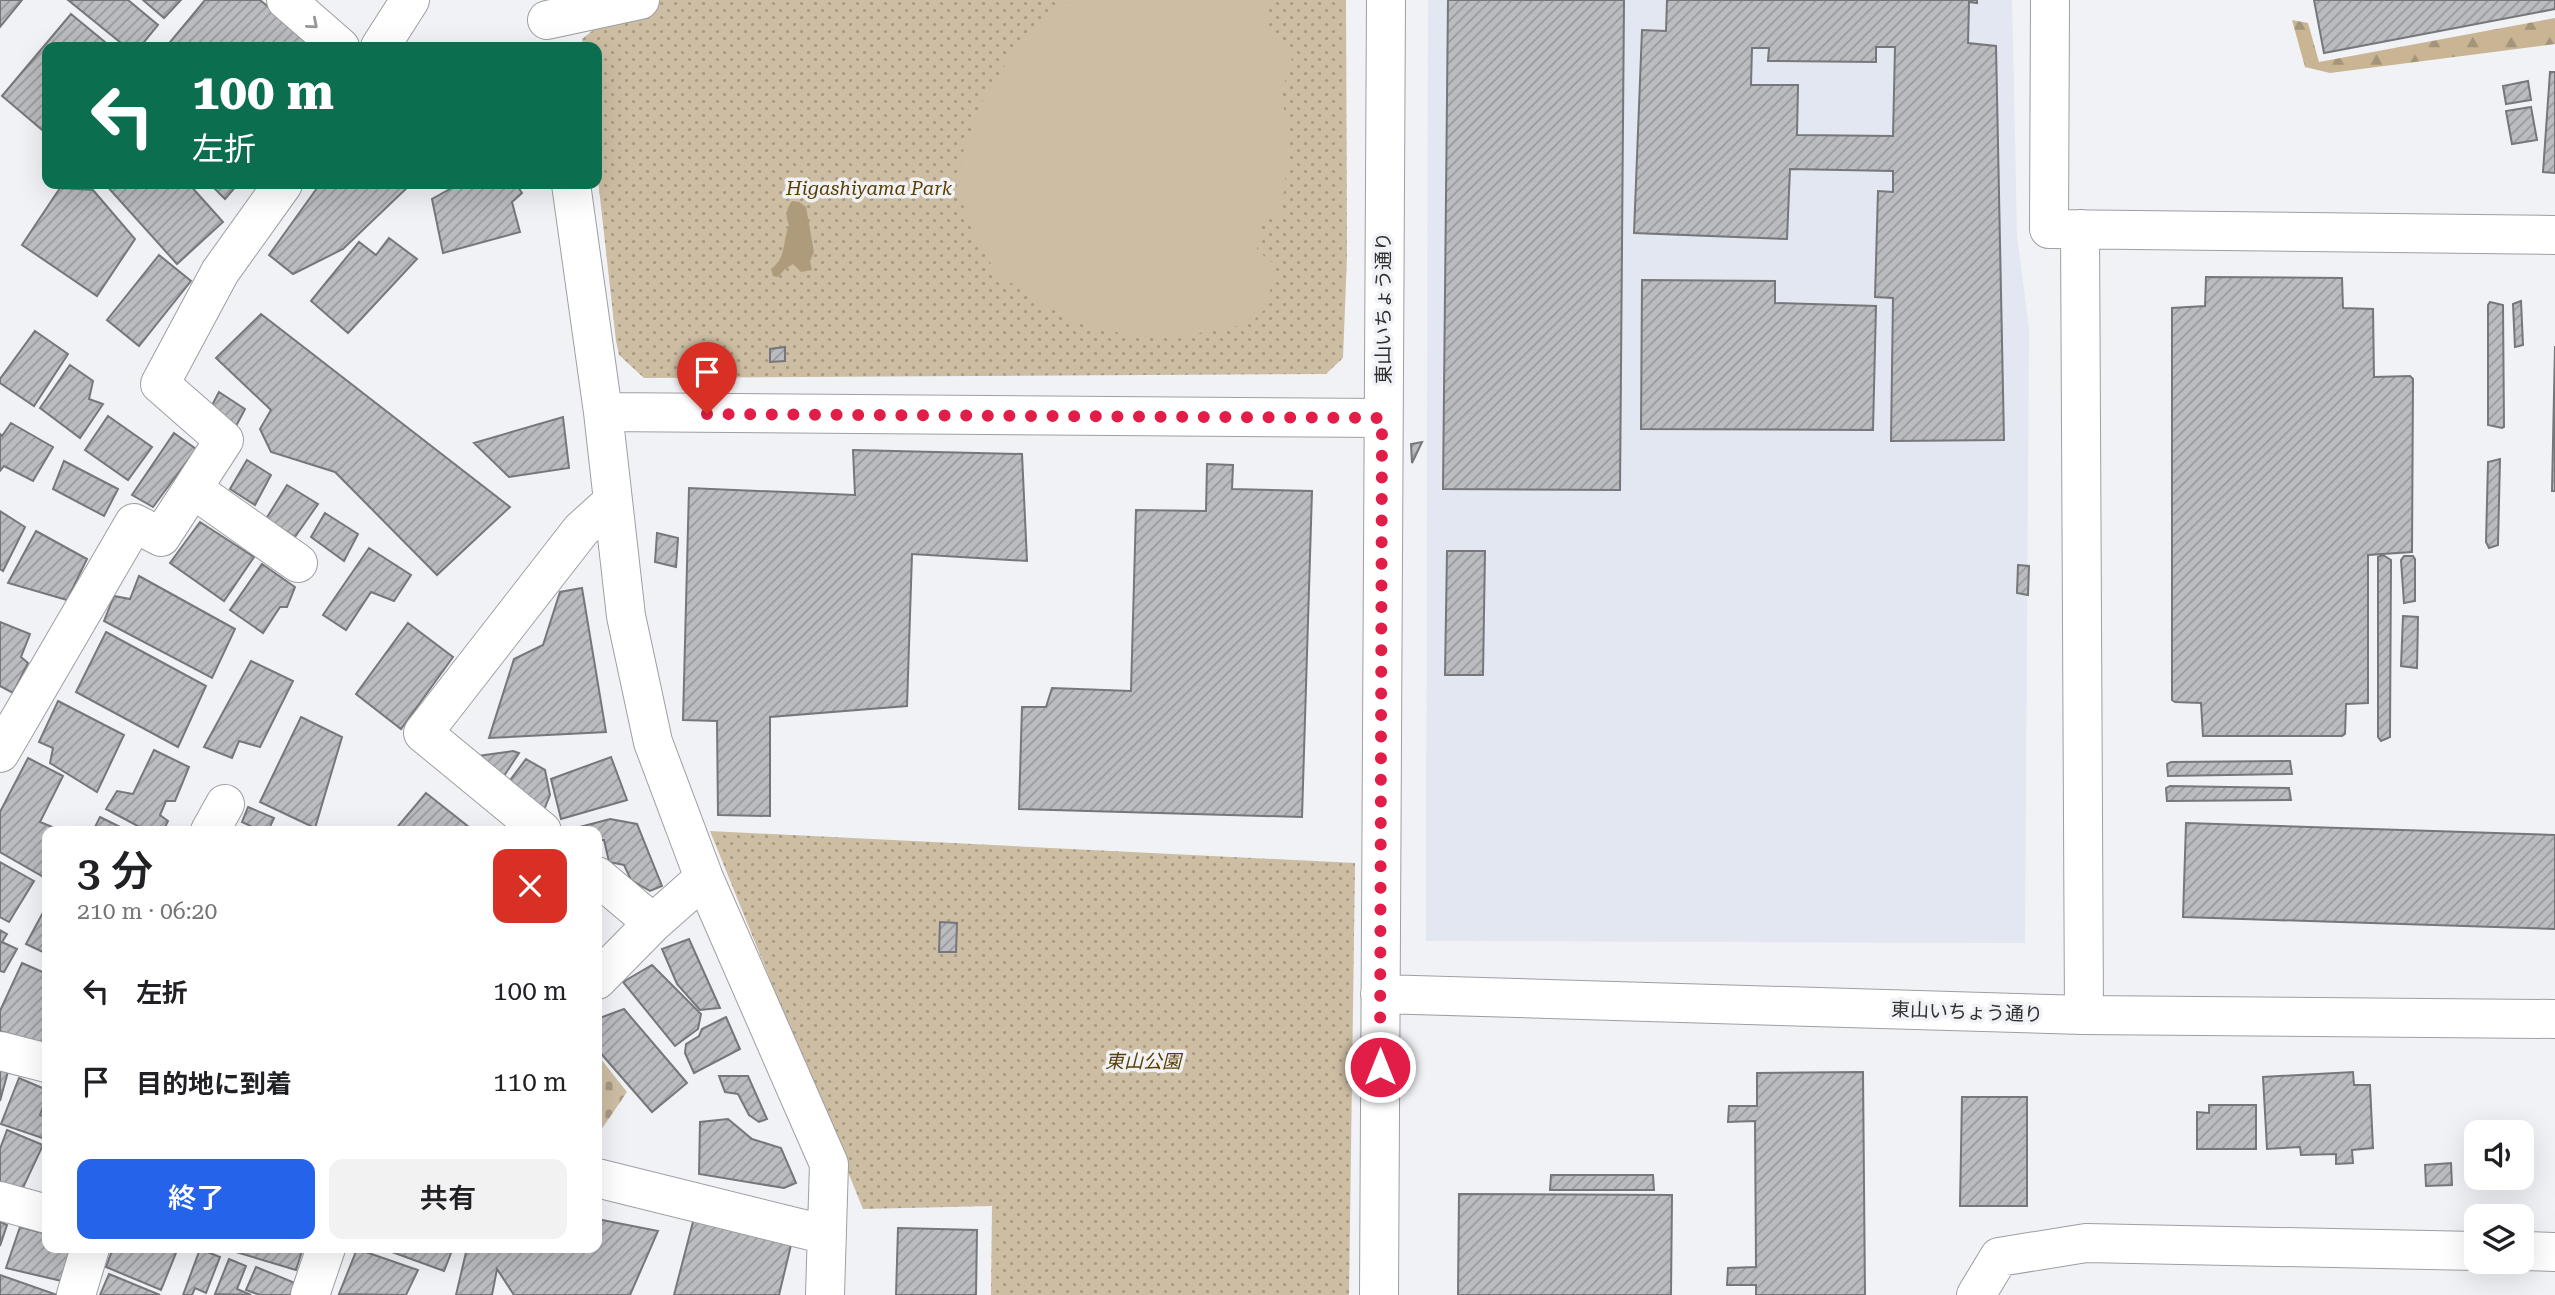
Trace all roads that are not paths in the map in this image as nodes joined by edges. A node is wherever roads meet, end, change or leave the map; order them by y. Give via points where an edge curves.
1 (286, 0) edge
2 (410, 0) edge
3 (640, 0) edge
4 (1386, 0) edge
5 (2050, 0) edge
6 (547, 22) edge
7 (334, 42) edge
8 (383, 42) edge
9 (279, 189) edge
10 (572, 189) edge
11 (2080, 229) junction
12 (2555, 235) edge
13 (603, 412) junction
14 (1382, 418) junction
15 (193, 489) junction
16 (612, 502) junction
17 (299, 564) dead end
18 (0, 753) edge
19 (536, 826) edge
20 (704, 878) junction
21 (602, 880) edge
22 (653, 923) junction
23 (602, 975) edge
24 (1380, 994) junction
25 (2084, 1016) junction
26 (2555, 1019) edge
27 (0, 1051) edge
28 (42, 1062) edge
29 (602, 1179) edge
30 (0, 1201) edge
31 (42, 1213) edge
32 (827, 1235) junction
33 (2464, 1251) edge
34 (2534, 1251) edge
35 (2555, 1252) edge
36 (89, 1253) edge
37 (324, 1253) edge
38 (76, 1295) edge
39 (310, 1295) edge
40 (825, 1295) edge
41 (1379, 1295) edge
42 (1976, 1295) edge

1 -> 7 street
2 - 8 street
3 - 6 street
4 - 14 street, 東山いちょう通り
5 - 11 street via 2049,229
9 - 15 street via 220,272 160,384 224,440
10 - 13 street
11 - 12 street
11 - 25 street
13 - 14 street
13 - 16 street
14 - 24 street, 東山いちょう通り
15 - 17 street
15 - 18 street via 161,537 134,523
16 - 19 street via 581,530 423,733
16 - 20 street via 626,616 653,742
20 - 22 street
20 - 32 street via 829,1164
21 - 22 street
22 - 23 street
24 - 25 street, 東山いちょう通り
24 - 41 street, 東山いちょう通り
25 - 26 street, 東山いちょう通り
27 - 28 street
29 - 32 street
30 - 31 street
32 - 40 street
33 - 42 street via 2086,1243 1999,1257
34 - 35 street
36 - 38 street
37 - 39 street

